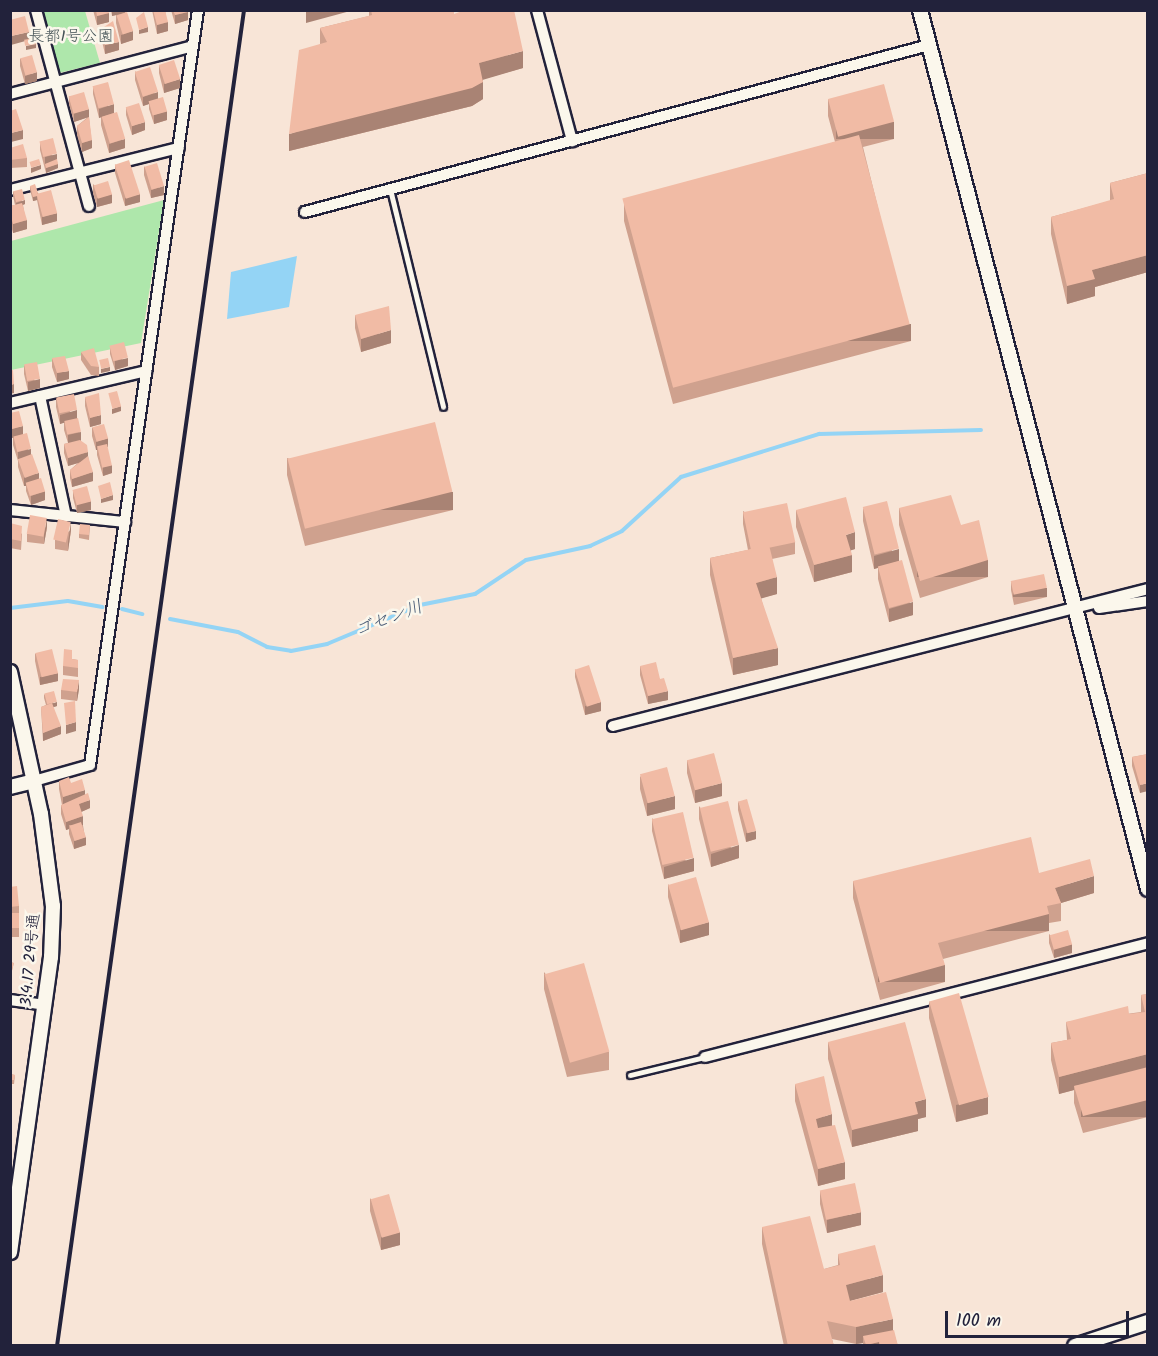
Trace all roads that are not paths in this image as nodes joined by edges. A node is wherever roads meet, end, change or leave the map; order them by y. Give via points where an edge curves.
1 (36, 10) edge
2 (198, 10) edge
3 (537, 10) edge
4 (920, 10) edge
5 (929, 45) junction
6 (194, 46) junction
7 (55, 82) junction
8 (10, 94) edge
9 (572, 141) junction
10 (179, 148) junction
11 (80, 172) junction
12 (390, 189) junction
13 (10, 190) edge
14 (89, 206) dead end
15 (305, 212) dead end
16 (146, 371) junction
17 (40, 396) junction
18 (10, 403) edge
19 (443, 407) dead end
20 (10, 510) edge
21 (66, 516) junction
22 (125, 522) junction
23 (1148, 589) edge
24 (1148, 601) edge
25 (1078, 610) junction
26 (10, 672) edge
27 (13, 700) edge
28 (613, 726) dead end
29 (34, 781) junction
30 (10, 788) edge
31 (1148, 889) edge
32 (1148, 943) edge
33 (10, 1000) edge
34 (45, 1005) junction
35 (705, 1057) joint
36 (630, 1075) dead end
37 (10, 1252) edge
38 (1148, 1322) edge
39 (1075, 1346) edge

1 - 7 street
2 - 6 street
3 - 9 street
4 - 5 street
5 - 9 street
5 - 25 street
6 - 7 street
6 - 10 street
7 - 8 street
7 - 11 street
9 - 12 street
10 - 11 street
10 - 16 street
11 - 13 street
11 - 14 street
12 - 15 street
12 - 19 lane
16 - 17 street
16 - 22 street
17 - 18 street
17 - 21 street
20 - 21 street
21 - 22 street
22 - 29 street via 90,765
23 - 25 street
24 - 25 street
25 - 28 street
25 - 31 street
26 - 27 street, 3.4.17 29号通
27 - 29 street, 3.4.17 29号通
29 - 30 street
29 - 34 street, 3.4.17 29号通 via 52,885
32 - 35 street
33 - 34 street
34 - 37 street, 3.4.17 29号通
35 - 36 lane
38 - 39 street

